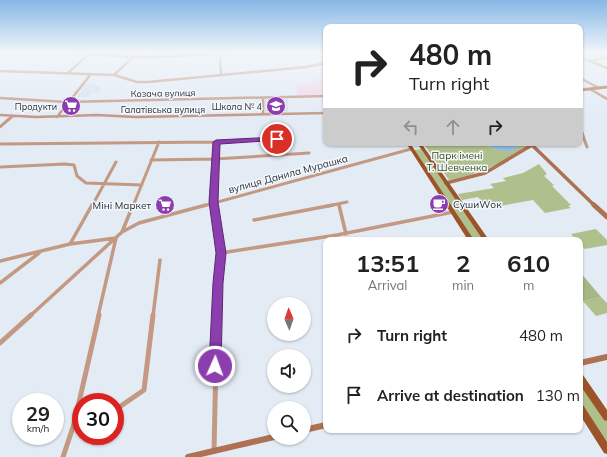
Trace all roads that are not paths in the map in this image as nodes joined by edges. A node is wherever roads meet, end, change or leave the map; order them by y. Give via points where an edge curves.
1 (91, 74) edge
2 (95, 74) edge
3 (228, 74) edge
4 (221, 75) joint
5 (114, 76) joint
6 (583, 80) edge
7 (607, 87) edge
8 (599, 88) junction
9 (590, 89) junction
10 (583, 90) edge
11 (323, 96) edge
12 (0, 98) edge
13 (263, 98) junction
14 (607, 99) edge
15 (67, 102) junction
16 (323, 113) edge
17 (263, 114) junction
18 (0, 115) edge
19 (14, 116) junction
20 (57, 117) junction
21 (0, 127) edge
22 (583, 136) edge
23 (159, 142) junction
24 (216, 142) junction
25 (583, 143) edge
26 (0, 144) edge
27 (586, 144) junction
28 (410, 146) edge
29 (418, 146) edge
30 (422, 146) edge
31 (528, 146) edge
32 (533, 146) edge
33 (587, 148) dead end
34 (411, 149) junction
35 (309, 153) dead end
36 (282, 155) junction
37 (215, 159) junction
38 (151, 160) junction
39 (116, 162) dead end
40 (1, 167) edge
41 (446, 183) junction
42 (104, 184) junction
43 (142, 185) junction
44 (214, 202) junction
45 (347, 202) dead end
46 (339, 204) junction
47 (452, 212) junction
48 (607, 217) edge
49 (254, 220) dead end
50 (122, 232) junction
51 (346, 234) junction
52 (323, 237) edge
53 (326, 237) edge
54 (469, 237) edge
55 (484, 237) edge
56 (116, 238) junction
57 (70, 244) junction
58 (41, 251) junction
59 (221, 253) junction
60 (160, 260) dead end
61 (0, 261) edge
62 (0, 283) edge
63 (0, 343) edge
64 (607, 356) edge
65 (583, 362) edge
66 (583, 382) edge
67 (81, 393) edge
68 (124, 404) edge
69 (583, 413) edge
70 (607, 417) edge
71 (323, 426) edge
72 (311, 428) edge
73 (72, 431) edge
74 (267, 439) edge
75 (607, 450) edge
76 (214, 451) junction
77 (64, 457) edge
78 (188, 457) edge

1 - 15 street
2 - 5 street
3 - 4 street
4 - 5 street via 148,82
6 - 8 street
7 - 8 street
8 - 9 street
9 - 10 street
9 - 14 street
11 - 13 street, Козача вулиця
12 - 15 street, Козача вулиця
13 - 15 street, Козача вулиця
13 - 17 street
15 - 20 street
16 - 17 street, Галатівська вулиця
17 - 20 street, Галатівська вулиця
18 - 19 street, Галатівська вулиця
19 - 20 street, Галатівська вулиця
19 - 21 street
22 - 27 street
23 - 24 street
23 - 26 street
23 - 38 street
24 - 36 street via 279,139
24 - 37 street
25 - 27 street
27 - 33 street
28 - 34 main road
29 - 34 main road
30 - 41 main road
31 - 41 street via 485,173
32 - 48 street
34 - 44 street, вулиця Данила Мурашка
34 - 47 main road
35 - 36 street
36 - 37 street
37 - 38 street
37 - 44 street
38 - 43 street
39 - 42 street
40 - 42 street via 74,165 74,172 80,180
41 - 55 main road
42 - 43 street
42 - 57 street
43 - 50 street
44 - 50 street, вулиця Данила Мурашка via 139,223
44 - 59 street
45 - 46 street
46 - 49 street
46 - 51 street
47 - 51 street
47 - 54 main road
50 - 56 street, вулиця Данила Мурашка
51 - 53 street
52 - 59 street
56 - 57 street
56 - 63 street, вулиця Данила Мурашка
56 - 67 street
57 - 58 street
58 - 61 street
58 - 62 street
59 - 76 street via 216,334
60 - 68 street via 144,390
64 - 65 street
66 - 70 main road
69 - 75 main road
71 - 72 street
73 - 77 street
74 - 76 street
76 - 78 street

